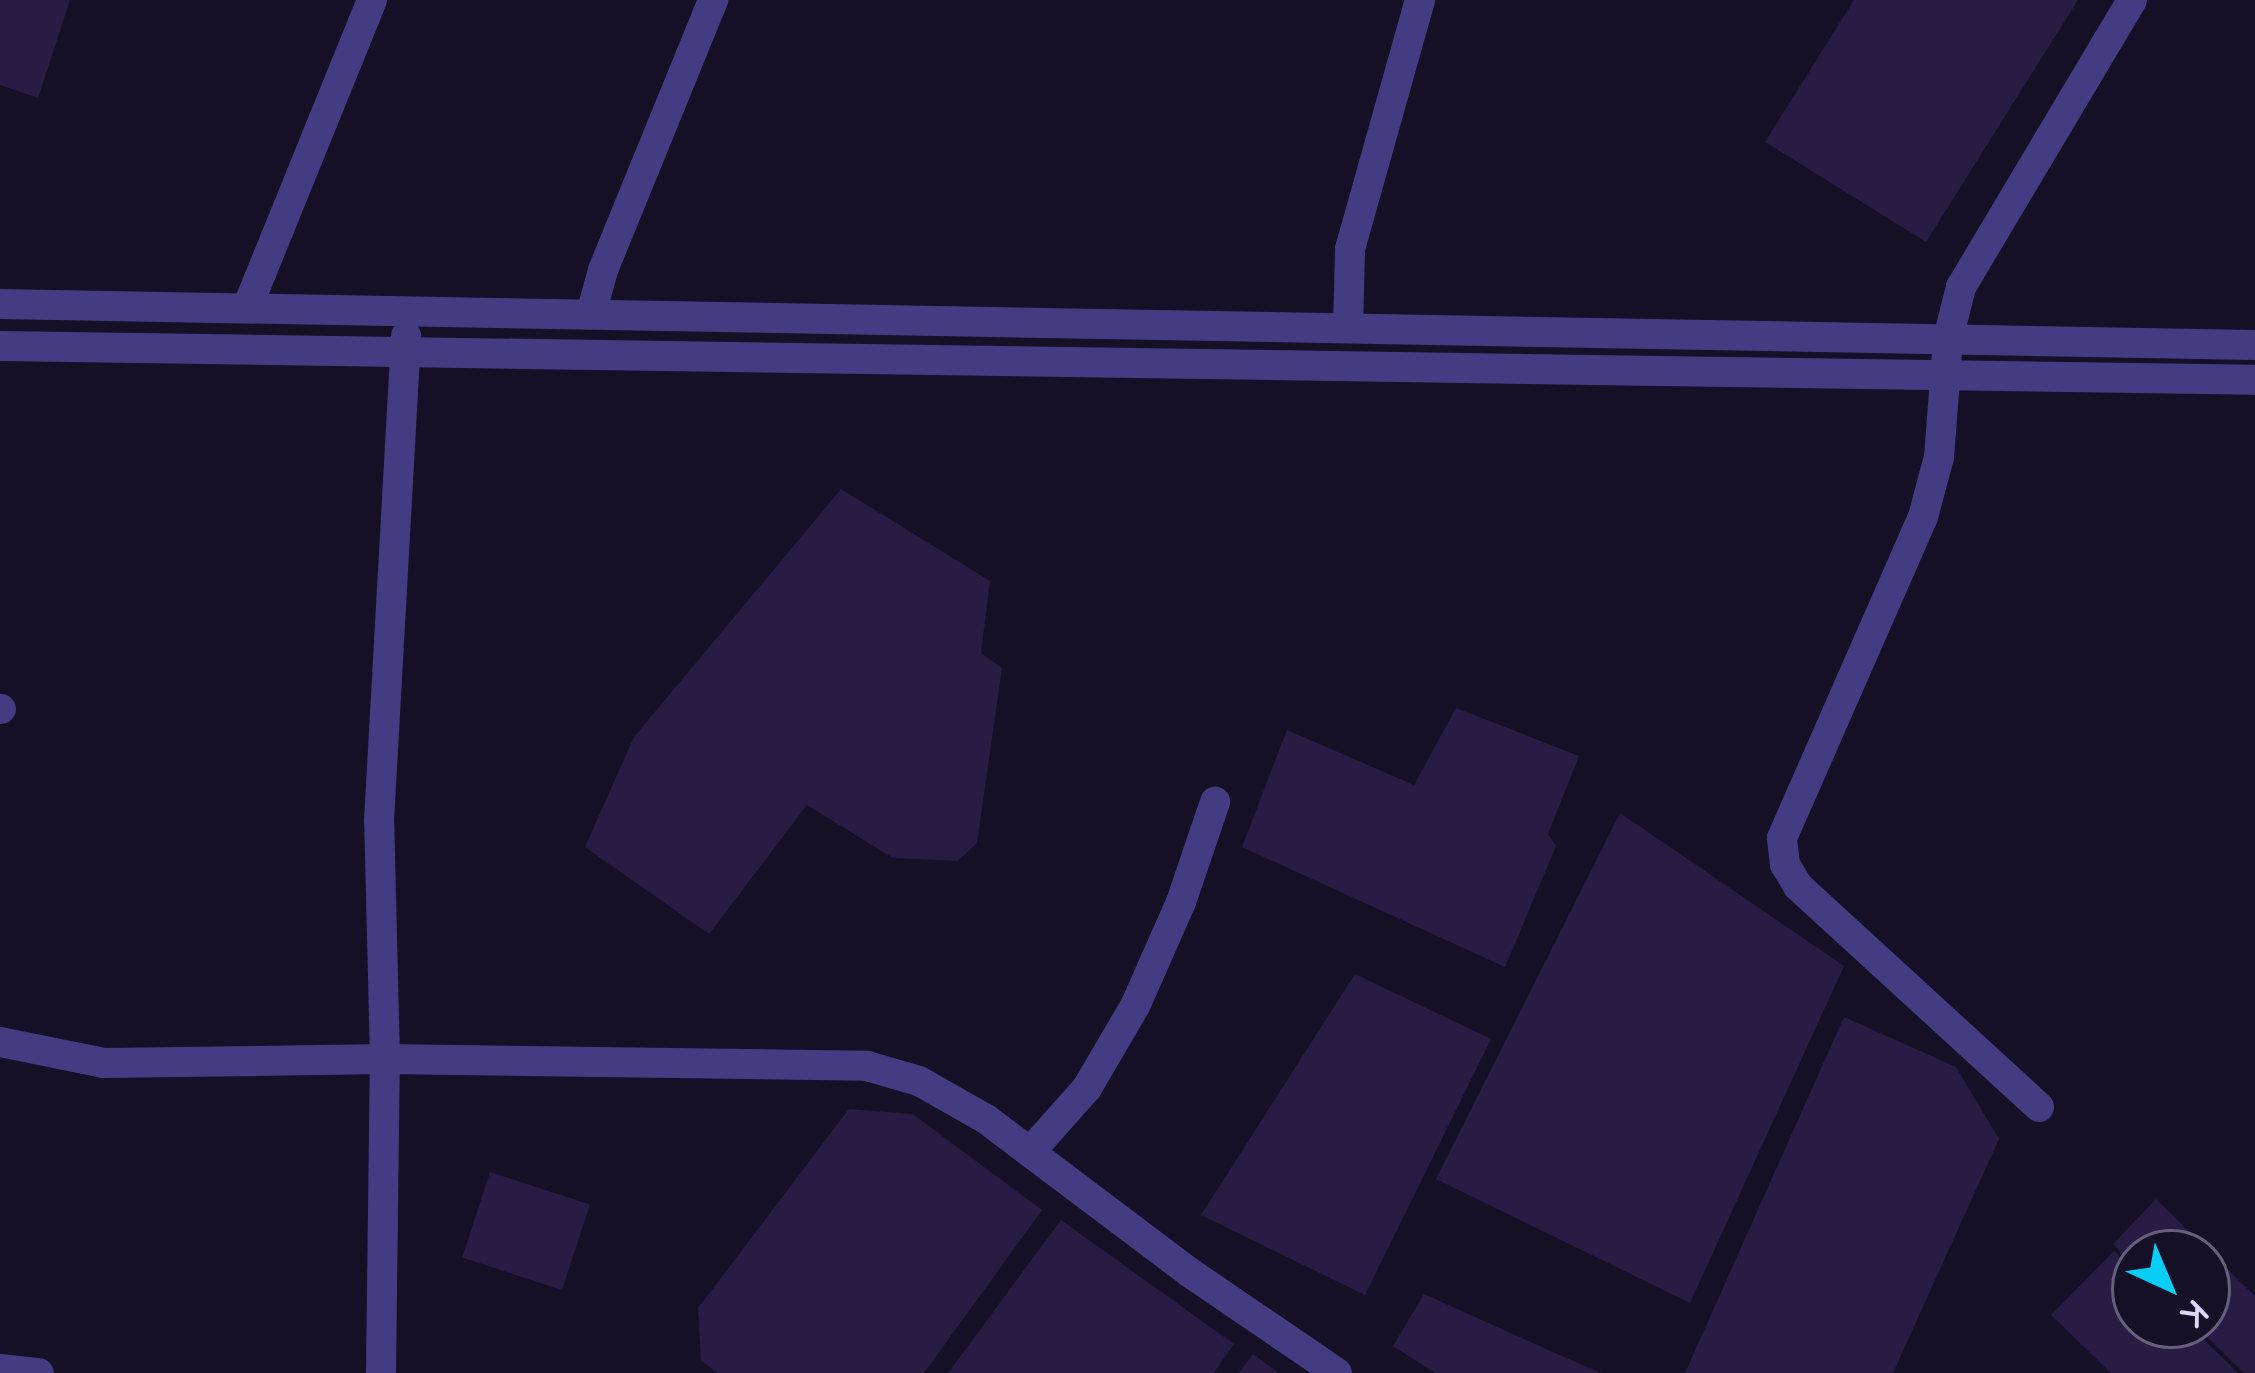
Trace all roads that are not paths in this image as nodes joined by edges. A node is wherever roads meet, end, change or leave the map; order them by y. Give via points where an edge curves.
1 (372, 0) edge
2 (713, 0) edge
3 (1420, 0) edge
4 (2132, 0) edge
5 (0, 304) edge
6 (248, 308) junction
7 (408, 311) junction
8 (591, 314) junction
9 (1348, 328) junction
10 (1948, 339) junction
11 (2255, 345) edge
12 (0, 346) edge
13 (406, 352) junction
14 (1944, 376) junction
15 (2255, 380) edge
16 (1215, 802) dead end
17 (0, 1042) edge
18 (385, 1059) junction
19 (2038, 1107) dead end
20 (1030, 1152) junction
21 (0, 1369) edge
22 (39, 1373) edge
23 (380, 1373) edge
24 (1337, 1373) edge

1 - 6 street
2 - 8 street
3 - 9 street via 1350,249
4 - 10 street via 1987,237 1961,287
5 - 6 street
6 - 7 street
7 - 8 street
7 - 13 street
8 - 9 street
9 - 10 street
10 - 11 street
10 - 14 street
12 - 13 street
13 - 14 street
13 - 18 street via 379,820
14 - 15 street
14 - 19 street via 1940,457 1923,517 1784,826 1782,851 1798,886
16 - 20 street via 1136,1004 1087,1088
17 - 18 street via 104,1063
18 - 20 street via 867,1066 919,1081
18 - 23 street
20 - 24 street
21 - 22 street

